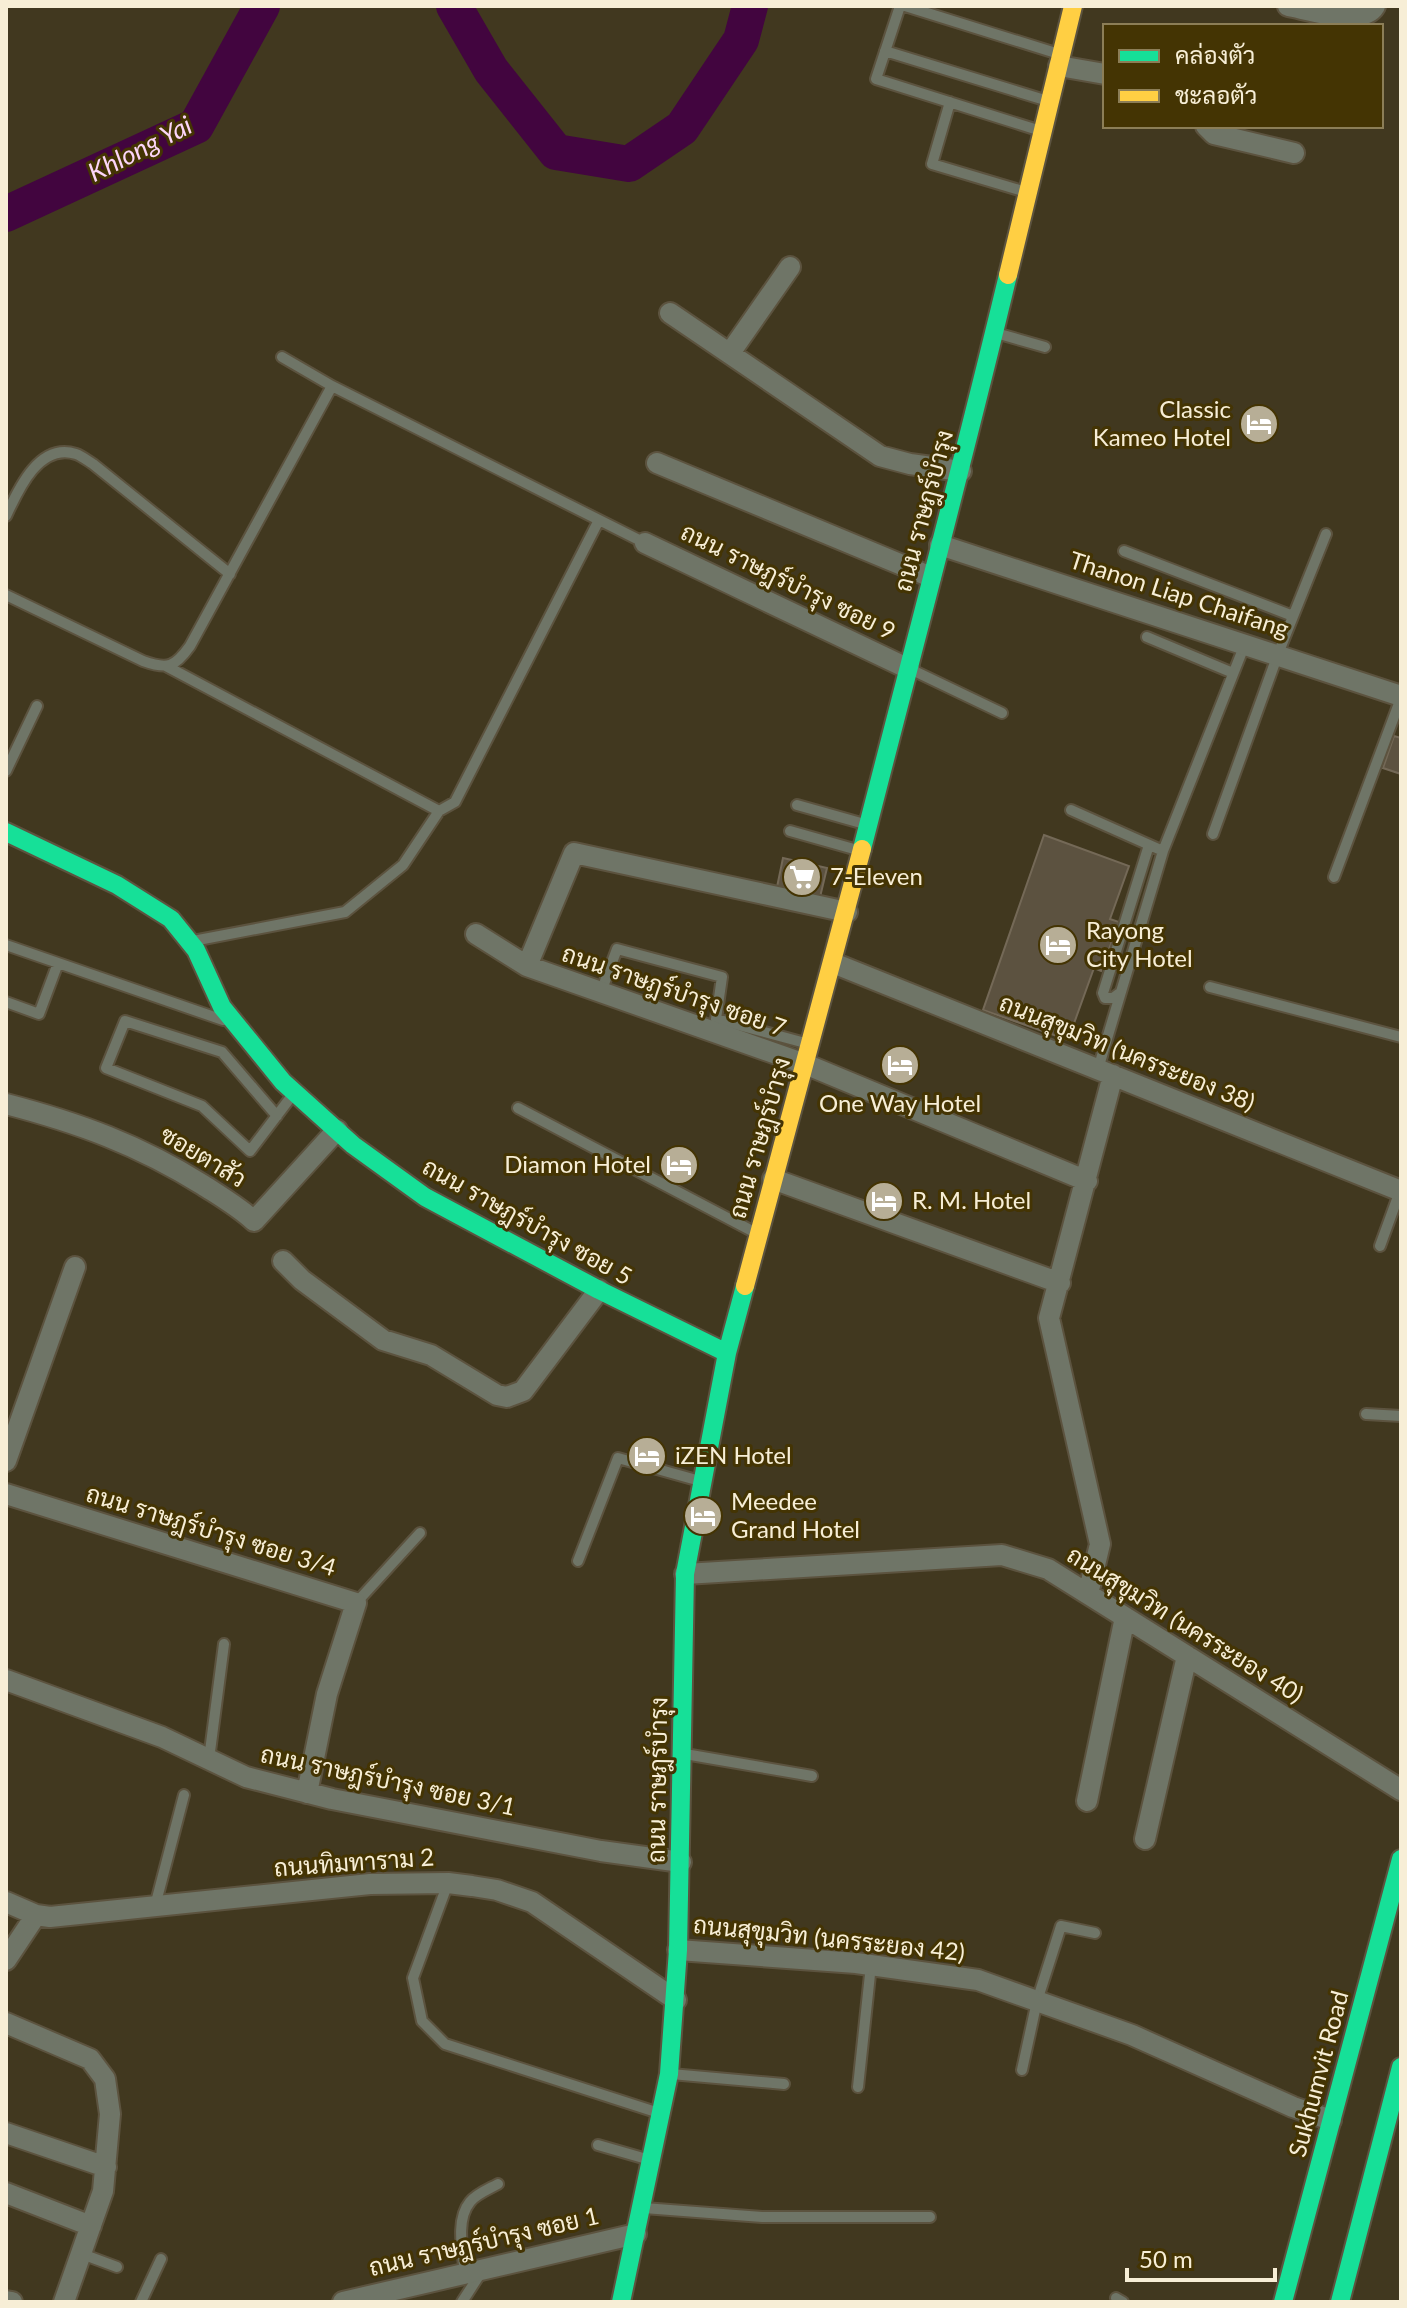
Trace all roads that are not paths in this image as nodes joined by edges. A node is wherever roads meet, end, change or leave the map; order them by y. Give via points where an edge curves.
1 (903, 6) edge
2 (1073, 6) edge
3 (1288, 6) edge
4 (1375, 6) edge
5 (885, 51) junction
6 (1060, 60) junction
7 (1103, 73) edge
8 (1050, 101) junction
9 (950, 102) junction
10 (1208, 128) edge
11 (1042, 131) junction
12 (1294, 153) dead end
13 (1028, 193) junction
14 (790, 267) dead end
15 (670, 313) dead end
16 (994, 332) junction
17 (1045, 347) dead end
18 (730, 353) junction
19 (282, 357) dead end
20 (332, 386) junction
21 (657, 463) dead end
22 (961, 471) junction
23 (6, 516) edge
24 (599, 520) junction
25 (1326, 534) dead end
26 (645, 543) joint
27 (940, 545) junction
28 (1124, 551) dead end
29 (230, 574) junction
30 (931, 577) junction
31 (6, 595) edge
32 (1293, 616) junction
33 (1147, 637) dead end
34 (1245, 644) junction
35 (1278, 654) junction
36 (166, 666) junction
37 (909, 669) junction
38 (1233, 673) junction
39 (1401, 697) edge
40 (37, 706) dead end
41 (1002, 713) dead end
42 (6, 771) edge
43 (797, 805) dead end
44 (1071, 810) dead end
45 (439, 811) junction
46 (869, 825) junction
47 (790, 831) dead end
48 (6, 832) edge
49 (1213, 834) dead end
50 (1149, 845) junction
51 (862, 851) junction
52 (1163, 851) junction
53 (1334, 877) dead end
54 (847, 912) junction
55 (476, 934) dead end
56 (6, 945) edge
57 (193, 946) junction
58 (58, 963) junction
59 (833, 963) junction
60 (527, 966) junction
61 (1210, 987) dead end
62 (601, 992) junction
63 (1121, 992) junction
64 (6, 1002) edge
65 (236, 1025) junction
66 (1401, 1037) edge
67 (808, 1054) junction
68 (1106, 1072) junction
69 (295, 1092) junction
70 (6, 1104) edge
71 (518, 1108) dead end
72 (277, 1116) junction
73 (337, 1130) junction
74 (773, 1179) junction
75 (1087, 1181) junction
76 (1400, 1191) edge
77 (758, 1234) junction
78 (1380, 1246) dead end
79 (283, 1261) dead end
80 (75, 1267) dead end
81 (1060, 1283) junction
82 (599, 1290) junction
83 (727, 1353) junction
84 (1366, 1414) dead end
85 (1401, 1416) edge
86 (6, 1461) edge
87 (701, 1482) junction
88 (6, 1494) edge
89 (420, 1533) dead end
90 (578, 1561) dead end
91 (685, 1574) junction
92 (1088, 1594) junction
93 (356, 1603) junction
94 (1125, 1617) junction
95 (224, 1644) dead end
96 (1187, 1656) junction
97 (6, 1680) edge
98 (683, 1754) junction
99 (208, 1761) junction
100 (812, 1776) dead end
101 (1401, 1790) edge
102 (307, 1793) junction
103 (184, 1795) dead end
104 (1087, 1801) dead end
105 (1145, 1839) dead end
106 (1401, 1859) edge
107 (681, 1862) junction
108 (448, 1883) junction
109 (6, 1902) edge
110 (155, 1906) junction
111 (36, 1915) junction
112 (1095, 1933) dead end
113 (678, 1950) junction
114 (6, 1960) edge
115 (871, 1965) junction
116 (676, 2000) junction
117 (1037, 2001) junction
118 (6, 2023) edge
119 (1401, 2067) edge
120 (1022, 2070) dead end
121 (669, 2074) junction
122 (784, 2084) dead end
123 (858, 2087) dead end
124 (661, 2114) junction
125 (1331, 2120) junction
126 (6, 2133) edge
127 (598, 2145) dead end
128 (1379, 2146) junction
129 (1401, 2155) edge
130 (652, 2160) junction
131 (106, 2167) junction
132 (498, 2184) dead end
133 (6, 2193) edge
134 (642, 2208) junction
135 (930, 2217) dead end
136 (91, 2226) junction
137 (636, 2234) junction
138 (82, 2254) junction
139 (161, 2259) dead end
140 (117, 2267) dead end
141 (474, 2271) junction
142 (6, 2301) edge
143 (12, 2302) edge
144 (64, 2302) edge
145 (141, 2302) edge
146 (343, 2302) edge
147 (462, 2302) edge
148 (621, 2302) edge
149 (1283, 2302) edge
150 (1340, 2302) edge

1 - 5 lane
1 - 6 lane
2 - 6 street, ถนน ราษฎร์บำรุง
3 - 4 street via 1357,17
5 - 8 lane
5 - 9 lane via 876,79
6 - 7 street
6 - 8 street, ถนน ราษฎร์บำรุง
8 - 11 street, ถนน ราษฎร์บำรุง
9 - 11 lane
9 - 13 lane via 932,164
10 - 12 street via 1214,134
11 - 13 street, ถนน ราษฎร์บำรุง
13 - 16 street, ถนน ราษฎร์บำรุง
14 - 18 street
15 - 18 street
16 - 17 lane
16 - 22 street, ถนน ราษฎร์บำรุง
18 - 22 street via 880,456
19 - 20 lane
20 - 24 lane
20 - 29 lane
21 - 30 street
22 - 27 street, ถนน ราษฎร์บำรุง
23 - 29 lane via 36,466 62,453 77,454
24 - 26 lane
24 - 45 lane via 455,802
25 - 32 lane
26 - 37 street, ถนน ราษฎร์บำรุง ซอย 9
27 - 30 street, ถนน ราษฎร์บำรุง
27 - 34 street, Thanon Liap Chaifang
28 - 32 lane
29 - 36 lane via 181,659
30 - 37 street, ถนน ราษฎร์บำรุง
31 - 36 lane via 143,661
32 - 35 lane
33 - 38 lane
34 - 35 street, Thanon Liap Chaifang
34 - 38 lane
35 - 39 street, Thanon Liap Chaifang
35 - 49 lane
36 - 45 lane
37 - 41 lane
37 - 46 street, ถนน ราษฎร์บำรุง
38 - 52 lane
39 - 53 lane
40 - 42 lane
43 - 46 lane
44 - 50 lane
45 - 57 lane via 403,865 345,912
46 - 51 street, ถนน ราษฎร์บำรุง
47 - 51 lane
48 - 57 street, ถนน ราษฎร์บำรุง ซอย 5 via 117,885 171,919
50 - 52 lane
50 - 63 lane via 1103,993 1113,998
51 - 54 street, ถนน ราษฎร์บำรุง
52 - 63 lane
54 - 59 street, ถนน ราษฎร์บำรุง
54 - 60 street, ถนน ราษฎร์บำรุง ซอย 7 via 574,853
55 - 60 street, ถนน ราษฎร์บำรุง ซอย 7
56 - 58 lane
57 - 65 street, ถนน ราษฎร์บำรุง ซอย 5
58 - 64 lane via 39,1014
58 - 65 lane
59 - 67 street, ถนน ราษฎร์บำรุง
59 - 68 street, ถนนสุขุมวิท (นครระยอง 38)
60 - 62 street, ถนน ราษฎร์บำรุง ซอย 7
61 - 66 lane
62 - 67 street, ถนน ราษฎร์บำรุง ซอย 7
62 - 67 lane via 617,949 722,977 716,1019
63 - 68 lane
65 - 69 street, ถนน ราษฎร์บำรุง ซอย 5
67 - 74 street, ถนน ราษฎร์บำรุง
67 - 75 street, ถนน ราษฎร์บำรุง ซอย 7
68 - 75 street
68 - 76 street, ถนนสุขุมวิท (นครระยอง 38)
69 - 72 lane
69 - 73 street, ถนน ราษฎร์บำรุง ซอย 5
70 - 73 street, ซอยตาสัว via 126,1143 186,1174 254,1221
71 - 77 lane
72 - 72 lane via 222,1052 125,1021 106,1068 202,1106 250,1151
73 - 82 street, ถนน ราษฎร์บำรุง ซอย 5 via 425,1197
74 - 77 street, ถนน ราษฎร์บำรุง
74 - 81 street
75 - 81 street
76 - 78 lane
77 - 83 street, ถนน ราษฎร์บำรุง
79 - 82 street via 383,1340 431,1355 507,1397 523,1391
80 - 86 street
81 - 92 street via 1049,1318 1100,1544
82 - 83 street, ถนน ราษฎร์บำรุง ซอย 5
83 - 87 street, ถนน ราษฎร์บำรุง
84 - 85 lane
87 - 90 lane via 618,1458
87 - 91 street, ถนน ราษฎร์บำรุง
88 - 93 street, ถนน ราษฎร์บำรุง ซอย 3/4
89 - 93 lane
91 - 92 street, ถนนสุขุมวิท (นครระยอง 40) via 1002,1555 1048,1569
91 - 98 street, ถนน ราษฎร์บำรุง
92 - 94 street, ถนนสุขุมวิท (นครระยอง 40)
93 - 102 street, ถนน ราษฎร์บำรุง ซอย 3/4 via 327,1694
94 - 96 street, ถนนสุขุมวิท (นครระยอง 40)
94 - 104 street
95 - 99 lane
96 - 101 street, ถนนสุขุมวิท (นครระยอง 40)
96 - 105 street
97 - 99 street, ถนน ราษฎร์บำรุง ซอย 3/1 via 162,1737
98 - 100 lane
98 - 107 street, ถนน ราษฎร์บำรุง
99 - 102 street, ถนน ราษฎร์บำรุง ซอย 3/1
102 - 107 street, ถนน ราษฎร์บำรุง ซอย 3/1
103 - 110 lane
106 - 125 street, Sukhumvit Road
107 - 113 street, ถนน ราษฎร์บำรุง
108 - 110 street, ถนนทิมทาราม 2 via 370,1884
108 - 116 street, ถนนทิมทาราม 2 via 532,1902
108 - 124 lane via 413,1978 422,2021 445,2044
109 - 111 street, ถนนทิมทาราม 2
110 - 111 street, ถนนทิมทาราม 2
111 - 114 street
112 - 117 lane via 1061,1926
113 - 115 street, ถนนสุขุมวิท (นครระยอง 42)
113 - 116 street, ถนน ราษฎร์บำรุง
115 - 117 street, ถนนสุขุมวิท (นครระยอง 42) via 978,1980
115 - 123 lane
116 - 121 street, ถนน ราษฎร์บำรุง
117 - 120 lane
117 - 125 street, ถนนสุขุมวิท (นครระยอง 42) via 1132,2035
118 - 131 street via 90,2059 101,2071 110,2114
119 - 128 street
121 - 122 lane
121 - 124 street, ถนน ราษฎร์บำรุง
124 - 130 street, ถนน ราษฎร์บำรุง
125 - 149 street, Sukhumvit Road
126 - 131 street
127 - 130 lane
128 - 129 street
128 - 150 street
130 - 134 street, ถนน ราษฎร์บำรุง
131 - 136 street
132 - 141 lane via 471,2199 466,2208 461,2234
133 - 136 street
134 - 135 lane via 762,2217
134 - 137 street, ถนน ราษฎร์บำรุง
136 - 138 street
137 - 141 street, ถนน ราษฎร์บำรุง ซอย 1
137 - 148 street, ถนน ราษฎร์บำรุง
138 - 140 lane
138 - 144 street
139 - 145 lane
141 - 146 street, ถนน ราษฎร์บำรุง ซอย 1
141 - 147 lane
142 - 143 street

